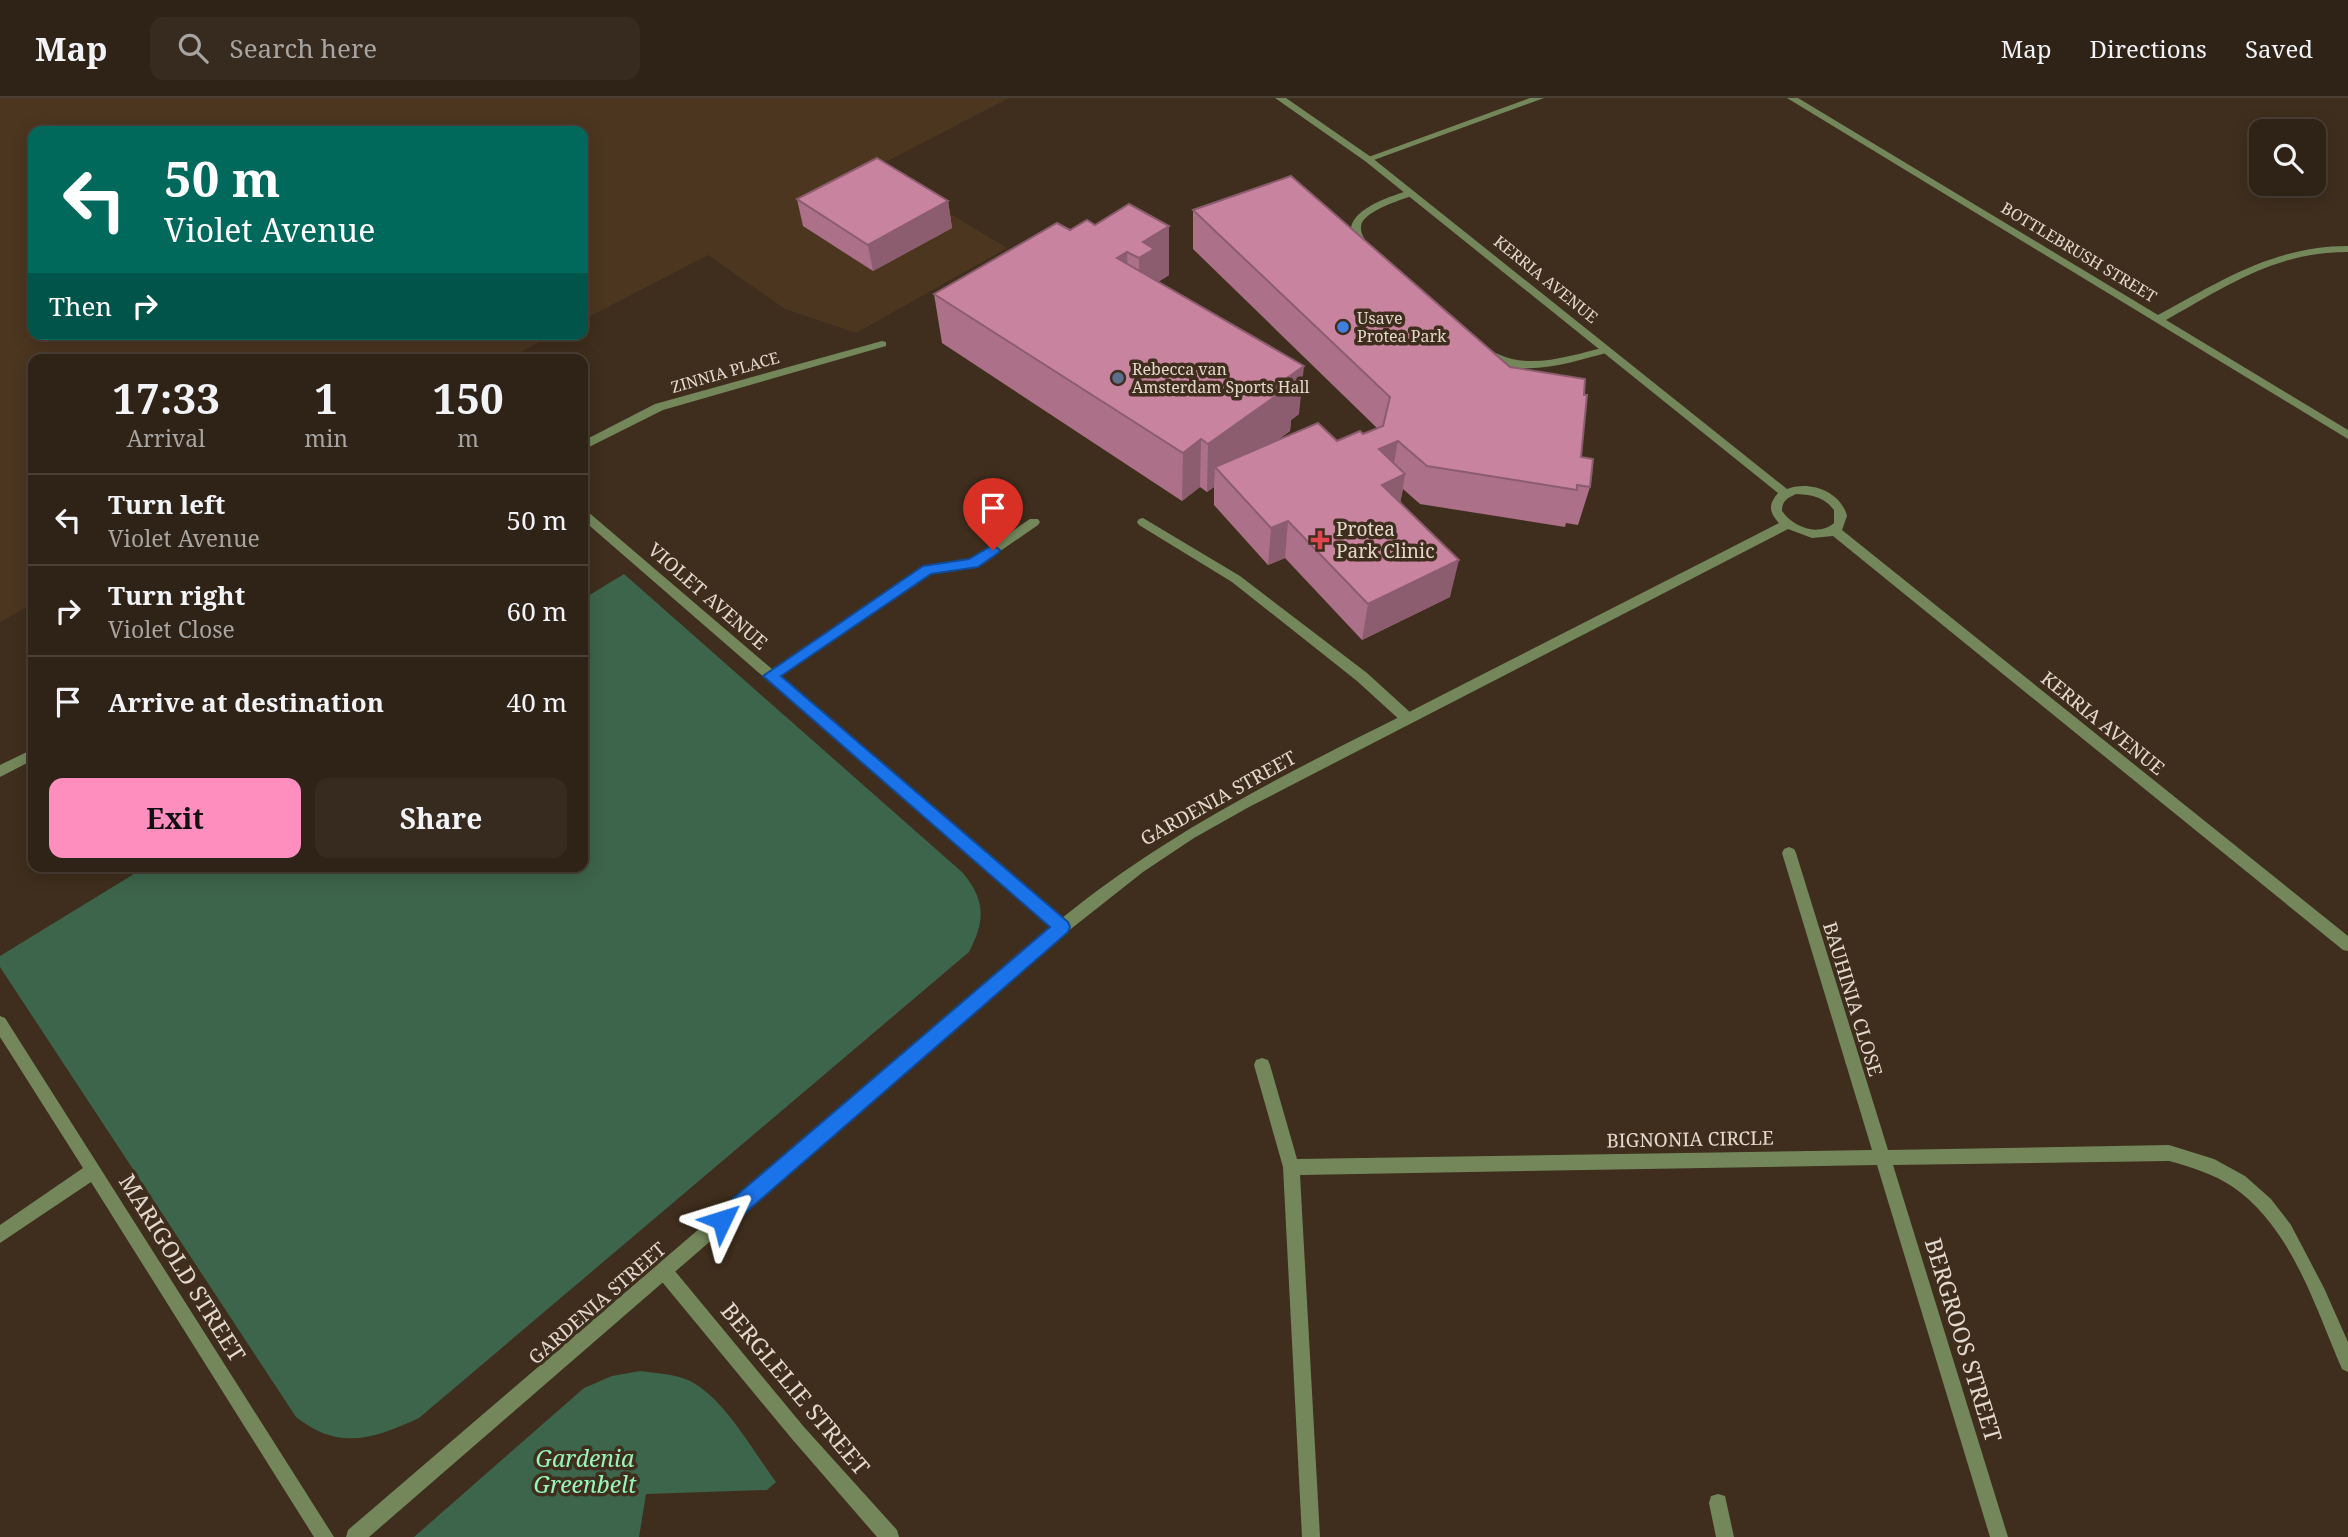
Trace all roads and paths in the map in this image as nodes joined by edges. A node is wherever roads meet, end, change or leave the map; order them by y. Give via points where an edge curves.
1 (1280, 98) edge
2 (1539, 98) edge
3 (1791, 98) edge
4 (1368, 159) junction
5 (1411, 193) junction
6 (2348, 248) edge
7 (1374, 254) edge
8 (2159, 319) junction
9 (1472, 340) edge
10 (882, 344) dead end
11 (1606, 350) junction
12 (2348, 435) edge
13 (588, 443) edge
14 (1785, 493) junction
15 (588, 518) edge
16 (1034, 522) dead end
17 (1143, 523) dead end
18 (1786, 525) junction
19 (1835, 531) junction
20 (771, 676) junction
21 (1406, 718) junction
22 (28, 757) edge
23 (0, 772) edge
24 (1789, 853) dead end
25 (1062, 927) junction
26 (2348, 945) edge
27 (0, 1023) edge
28 (1262, 1065) dead end
29 (1881, 1157) junction
30 (1291, 1167) junction
31 (93, 1171) junction
32 (0, 1235) edge
33 (664, 1271) junction
34 (2348, 1363) edge
35 (1718, 1503) dead end
36 (325, 1537) edge
37 (355, 1537) edge
38 (890, 1537) edge
39 (1311, 1537) edge
40 (1725, 1537) edge
41 (1999, 1537) edge

1 - 4 street, KERRIA AVENUE
2 - 4 street
3 - 8 street, BOTTLEBRUSH STREET
4 - 5 street, KERRIA AVENUE
5 - 7 street via 1360,215 1355,232
5 - 11 street, KERRIA AVENUE
6 - 8 street via 2305,250 2281,257
8 - 12 street, BOTTLEBRUSH STREET
9 - 11 street via 1491,355 1527,365
10 - 13 street, ZINNIA PLACE via 659,407
11 - 14 street, KERRIA AVENUE
14 - 18 street via 1775,507
14 - 19 street via 1808,490 1832,499 1843,516
15 - 20 street, VIOLET AVENUE
16 - 20 street via 973,564 928,570
17 - 21 street via 1236,579 1362,677
18 - 19 street via 1811,534
18 - 21 street, GARDENIA STREET
19 - 26 street, KERRIA AVENUE
20 - 25 street, VIOLET AVENUE
21 - 25 street, GARDENIA STREET via 1183,836
22 - 23 street
24 - 29 street, BAUHINIA CLOSE
25 - 33 street, GARDENIA STREET
27 - 31 street, MARIGOLD STREET
28 - 30 street
29 - 30 street, BIGNONIA CIRCLE
29 - 34 street, BIGNONIA CIRCLE via 2169,1153 2198,1159 2235,1178 2271,1209 2287,1231
29 - 41 street, BERGROOS STREET
30 - 39 street
31 - 32 street
31 - 36 street, MARIGOLD STREET
33 - 37 street, GARDENIA STREET
33 - 38 street, BERGLELIE STREET
35 - 40 street

